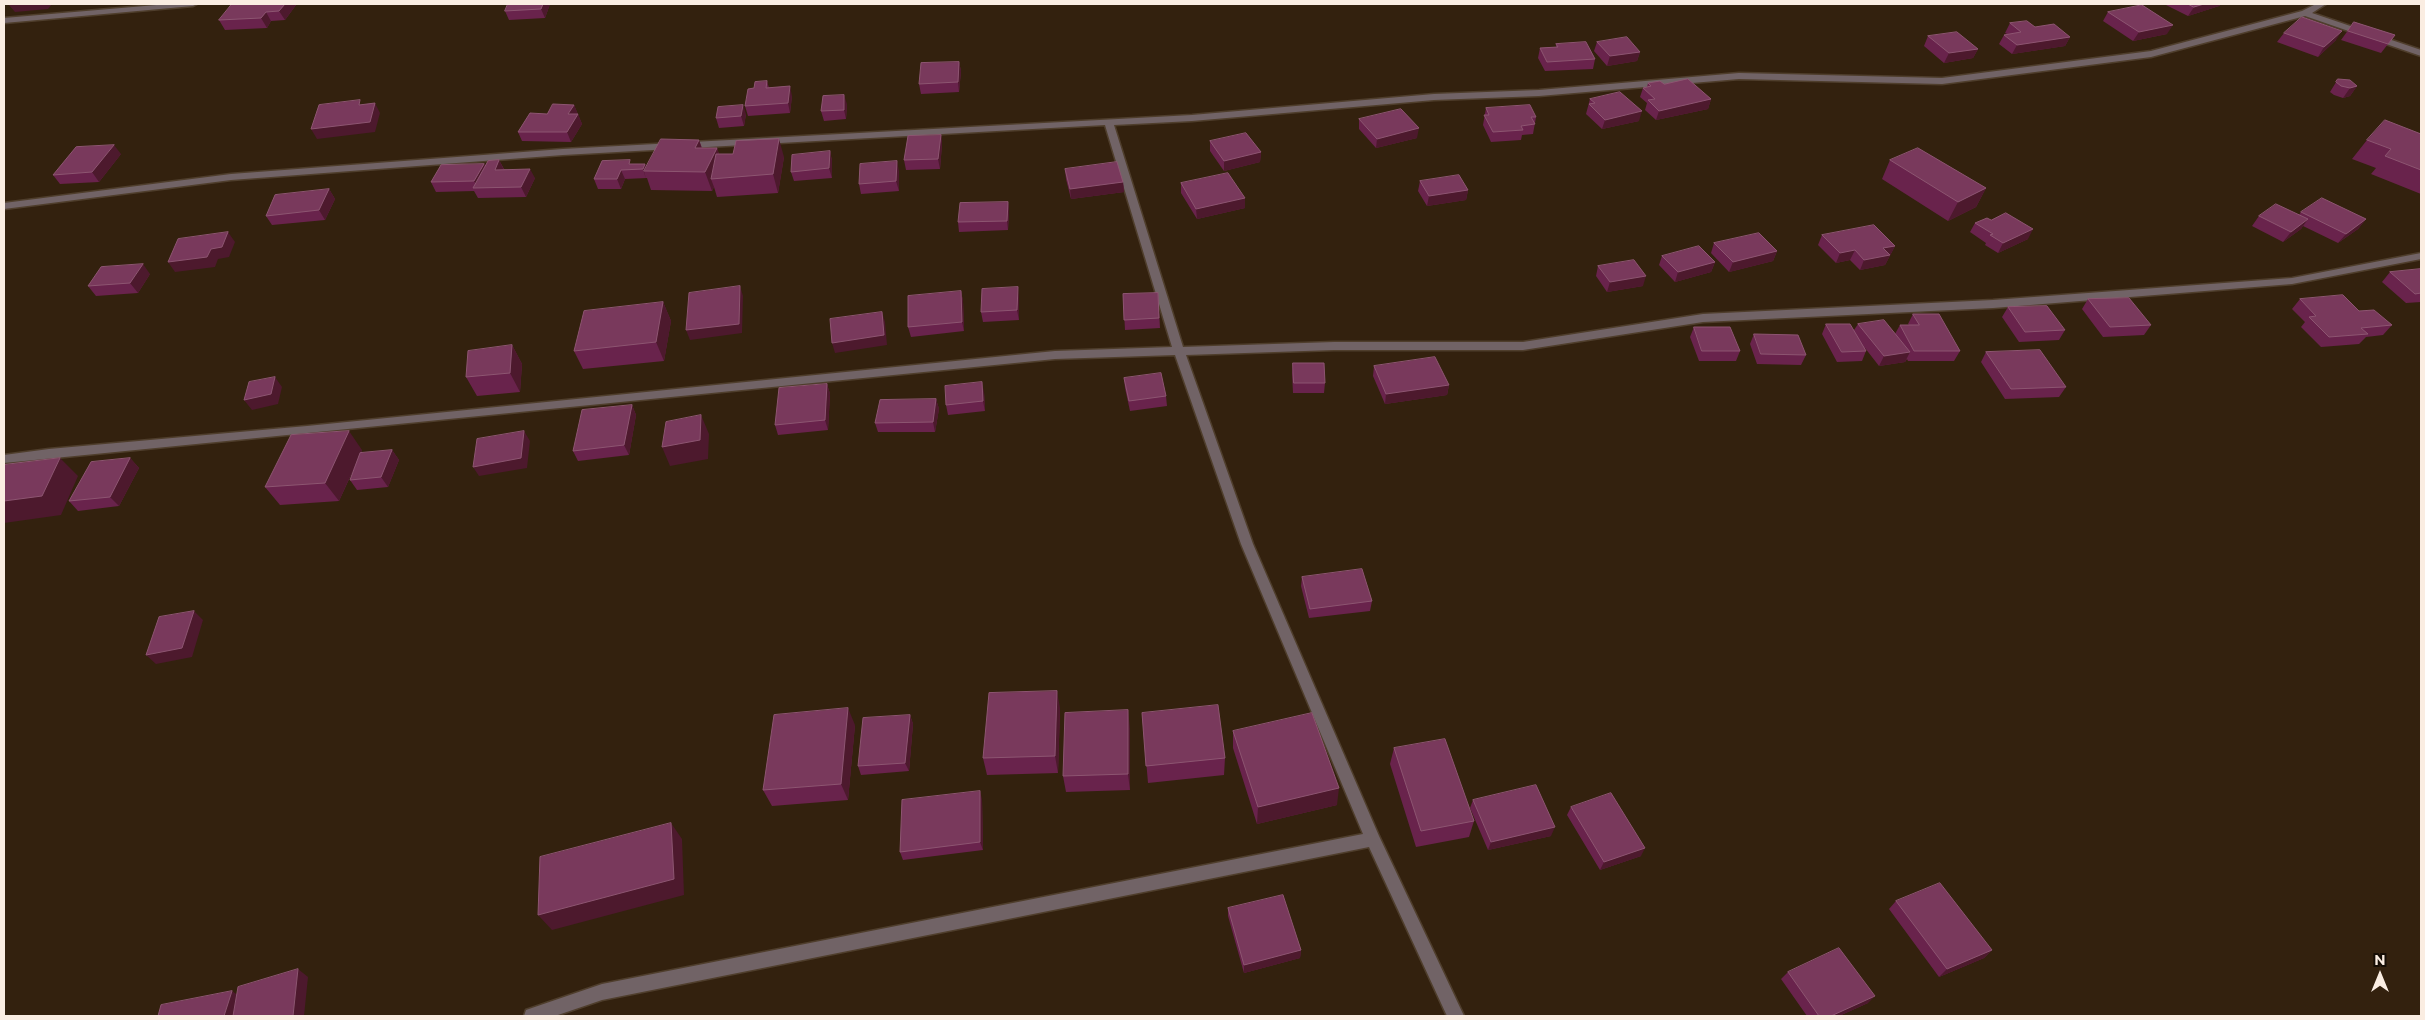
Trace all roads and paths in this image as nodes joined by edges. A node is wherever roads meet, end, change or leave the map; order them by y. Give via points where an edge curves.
1 (193, 4) edge
2 (2322, 4) edge
3 (2305, 13) junction
4 (4, 21) edge
5 (2421, 53) edge
6 (1109, 123) junction
7 (4, 206) edge
8 (2421, 256) edge
9 (1179, 351) junction
10 (4, 459) edge
11 (1373, 839) junction
12 (532, 1016) edge
13 (1456, 1016) edge

1 - 4 street
2 - 3 street
3 - 5 street
3 - 6 street via 2151,54 1942,81 1739,76 1539,93 1434,96
6 - 7 street via 553,152 231,177
6 - 9 street
8 - 9 street via 2292,280 1993,304 1703,318 1524,346 1334,346
9 - 10 street via 1055,355
9 - 11 street via 1247,544
11 - 12 street via 602,992
11 - 13 street

